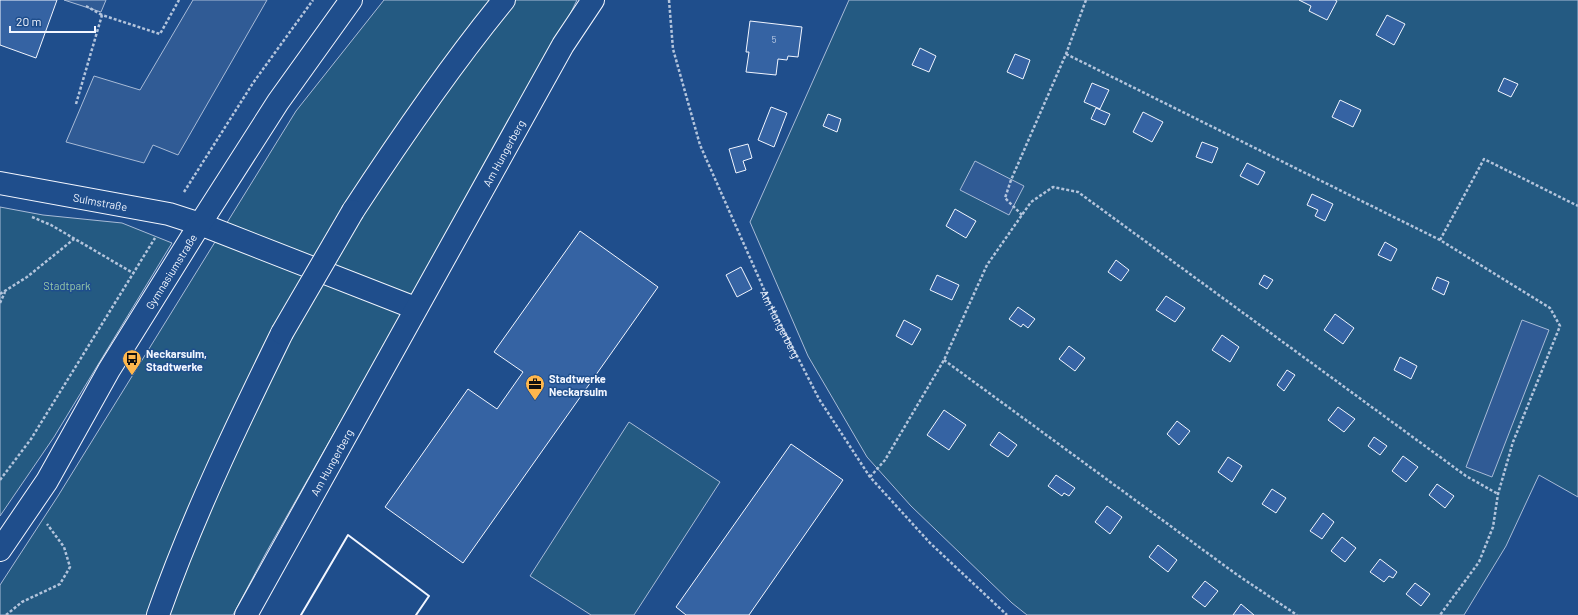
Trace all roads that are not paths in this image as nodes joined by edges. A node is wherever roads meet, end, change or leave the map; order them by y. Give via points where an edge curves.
1 (351, 0) edge
2 (504, 0) edge
3 (593, 0) edge
4 (0, 183) edge
5 (200, 224) junction
6 (416, 308) junction
7 (0, 550) edge
8 (158, 615) edge
9 (246, 615) edge

1 - 5 main road, Gymnasiumstraße via 278,102
2 - 8 main road, bridge via 418,114 353,211 282,333 225,450 178,558
3 - 6 main road, Am Hungerberg via 562,45
4 - 5 main road, Sulmstraße via 170,214
5 - 6 main road
5 - 7 main road, Gymnasiumstraße via 109,370 46,481
6 - 9 main road, Am Hungerberg

